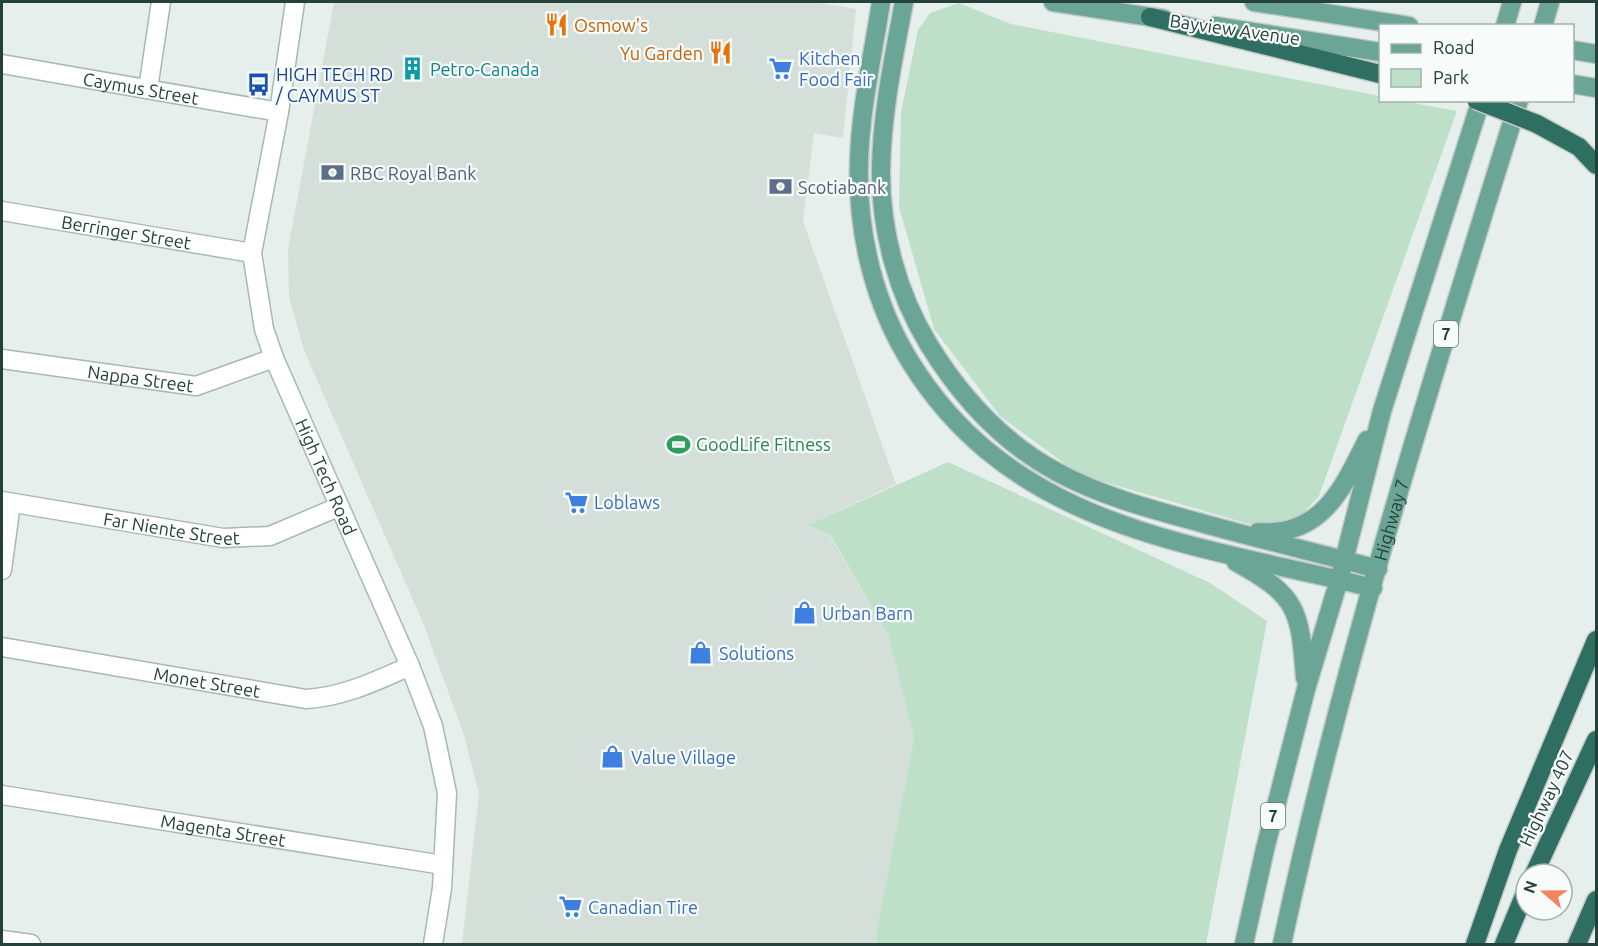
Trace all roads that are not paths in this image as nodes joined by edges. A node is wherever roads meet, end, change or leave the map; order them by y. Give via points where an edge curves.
1 (161, 2) edge
2 (295, 2) edge
3 (881, 2) edge
4 (904, 2) edge
5 (1053, 2) edge
6 (1254, 2) edge
7 (1512, 2) edge
8 (1550, 2) edge
9 (1150, 17) junction
10 (1396, 24) edge
11 (1505, 24) edge
12 (1544, 24) edge
13 (1574, 50) edge
14 (1379, 52) edge
15 (1596, 54) edge
16 (2, 64) edge
17 (1379, 74) edge
18 (1574, 84) edge
19 (1596, 88) edge
20 (148, 89) junction
21 (1478, 102) edge
22 (1484, 102) edge
23 (1518, 102) edge
24 (279, 112) junction
25 (1596, 165) edge
26 (2, 211) edge
27 (252, 253) junction
28 (274, 358) junction
29 (2, 359) edge
30 (1382, 411) junction
31 (6, 502) edge
32 (338, 507) junction
33 (1220, 528) junction
34 (1213, 550) junction
35 (1344, 560) junction
36 (1378, 569) junction
37 (2, 570) edge
38 (1339, 580) junction
39 (1373, 588) junction
40 (1596, 640) edge
41 (2, 646) edge
42 (410, 666) junction
43 (1306, 689) junction
44 (1596, 740) edge
45 (2, 795) edge
46 (1540, 862) edge
47 (443, 865) junction
48 (1596, 900) edge
49 (1514, 920) edge
50 (2, 940) edge
51 (31, 945) edge
52 (433, 945) edge
53 (1244, 945) edge
54 (1282, 945) edge
55 (1475, 945) edge
56 (1504, 945) edge
57 (1577, 945) edge

1 - 20 street
2 - 24 street, High Tech Road
3 - 34 main road via 858,163 865,243 875,286 903,351 952,420 1014,473 1086,511 1130,528
4 - 33 main road via 886,109 881,169 885,227 896,271 924,338 980,414 1055,471 1108,495
5 - 9 main road, Bayview Avenue
6 - 10 main road, Bayview Avenue
7 - 11 main road
8 - 12 main road
9 - 14 main road, Bayview Avenue
9 - 17 highway
13 - 15 main road
16 - 20 street, Caymus Street
18 - 19 main road
20 - 24 street, Caymus Street
21 - 30 main road, Highway 7 / 7
22 - 25 highway, bridge via 1537,123 1579,147
23 - 36 main road, Highway 7 / 7 via 1431,380
24 - 27 street, High Tech Road
26 - 27 street, Berringer Street
27 - 28 street, High Tech Road via 264,329
28 - 29 street, Nappa Street via 196,386
28 - 32 street, High Tech Road
30 - 33 main road via 1342,489 1324,511 1282,532
30 - 35 main road, Highway 7 / 7
31 - 32 street, Far Niente Street via 223,538 270,536
31 - 37 street
32 - 42 street, High Tech Road
33 - 35 main road
34 - 38 main road
34 - 43 main road via 1268,580 1292,604 1302,634
35 - 36 main road
35 - 38 main road, Highway 7 / 7
36 - 39 main road, Highway 7 / 7
38 - 39 main road
38 - 43 main road, Highway 7 / 7
39 - 54 main road, Highway 7 / 7 via 1327,751
40 - 55 highway via 1508,850
41 - 42 street, Monet Street via 306,699 347,692
42 - 47 street, High Tech Road via 433,726 447,793
43 - 53 main road, Highway 7 / 7
44 - 46 highway, Highway 407
45 - 47 street, Magenta Street
47 - 52 street, High Tech Road
48 - 57 highway
49 - 56 highway
50 - 51 street

